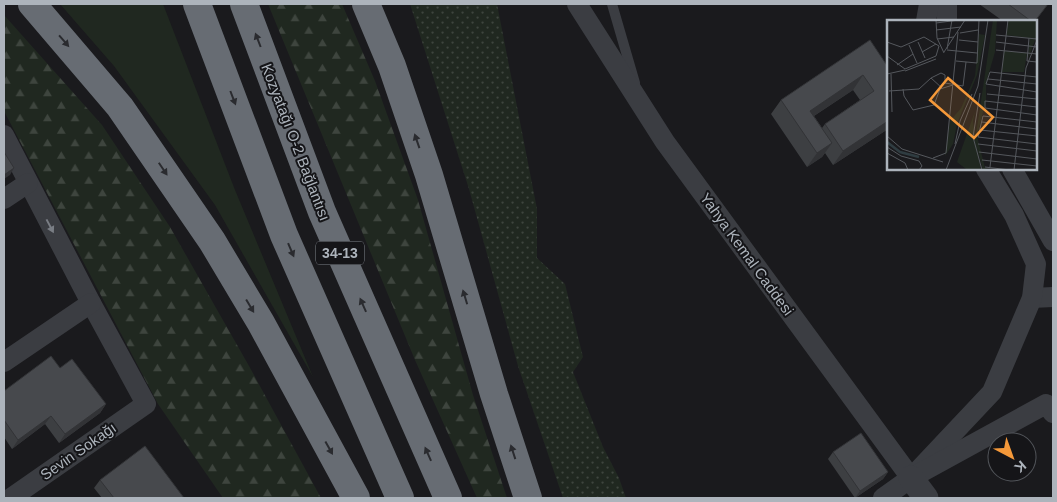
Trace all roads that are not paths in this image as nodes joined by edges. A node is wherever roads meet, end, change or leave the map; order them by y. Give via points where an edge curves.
1 (32, 4) edge
2 (197, 4) edge
3 (244, 4) edge
4 (366, 4) edge
5 (577, 4) edge
6 (612, 4) edge
7 (929, 4) edge
8 (947, 4) edge
9 (926, 20) edge
10 (947, 20) edge
11 (642, 105) junction
12 (4, 135) edge
13 (987, 170) edge
14 (1013, 170) edge
15 (28, 183) junction
16 (4, 199) edge
17 (1053, 241) edge
18 (1053, 297) edge
19 (1032, 298) junction
20 (91, 303) junction
21 (4, 362) edge
22 (1053, 413) edge
23 (911, 478) junction
24 (11, 498) edge
25 (356, 498) edge
26 (400, 498) edge
27 (448, 498) edge
28 (528, 498) edge
29 (883, 498) edge
30 (926, 498) edge

1 -> 25 highway via 120,107 212,241
2 -> 26 highway, 34-13 via 284,235
27 -> 3 highway, Kozyatağı O-2 Bağlantısı / 34-13 via 322,212
28 -> 4 highway via 428,175 392,66
5 - 11 street, Yahya Kemal Caddesi
6 - 11 lane
7 - 9 street
8 - 10 street
11 - 23 street, Yahya Kemal Caddesi via 665,142
12 - 15 street
13 - 19 street via 1014,215 1036,264
14 - 17 street
15 - 16 street
15 -> 20 street
18 - 19 street
19 - 23 street via 992,392
20 - 21 street
20 - 24 street, Sevin Sokağı via 146,404
22 - 23 street via 1046,404
23 - 29 street
23 - 30 street, Yahya Kemal Caddesi

